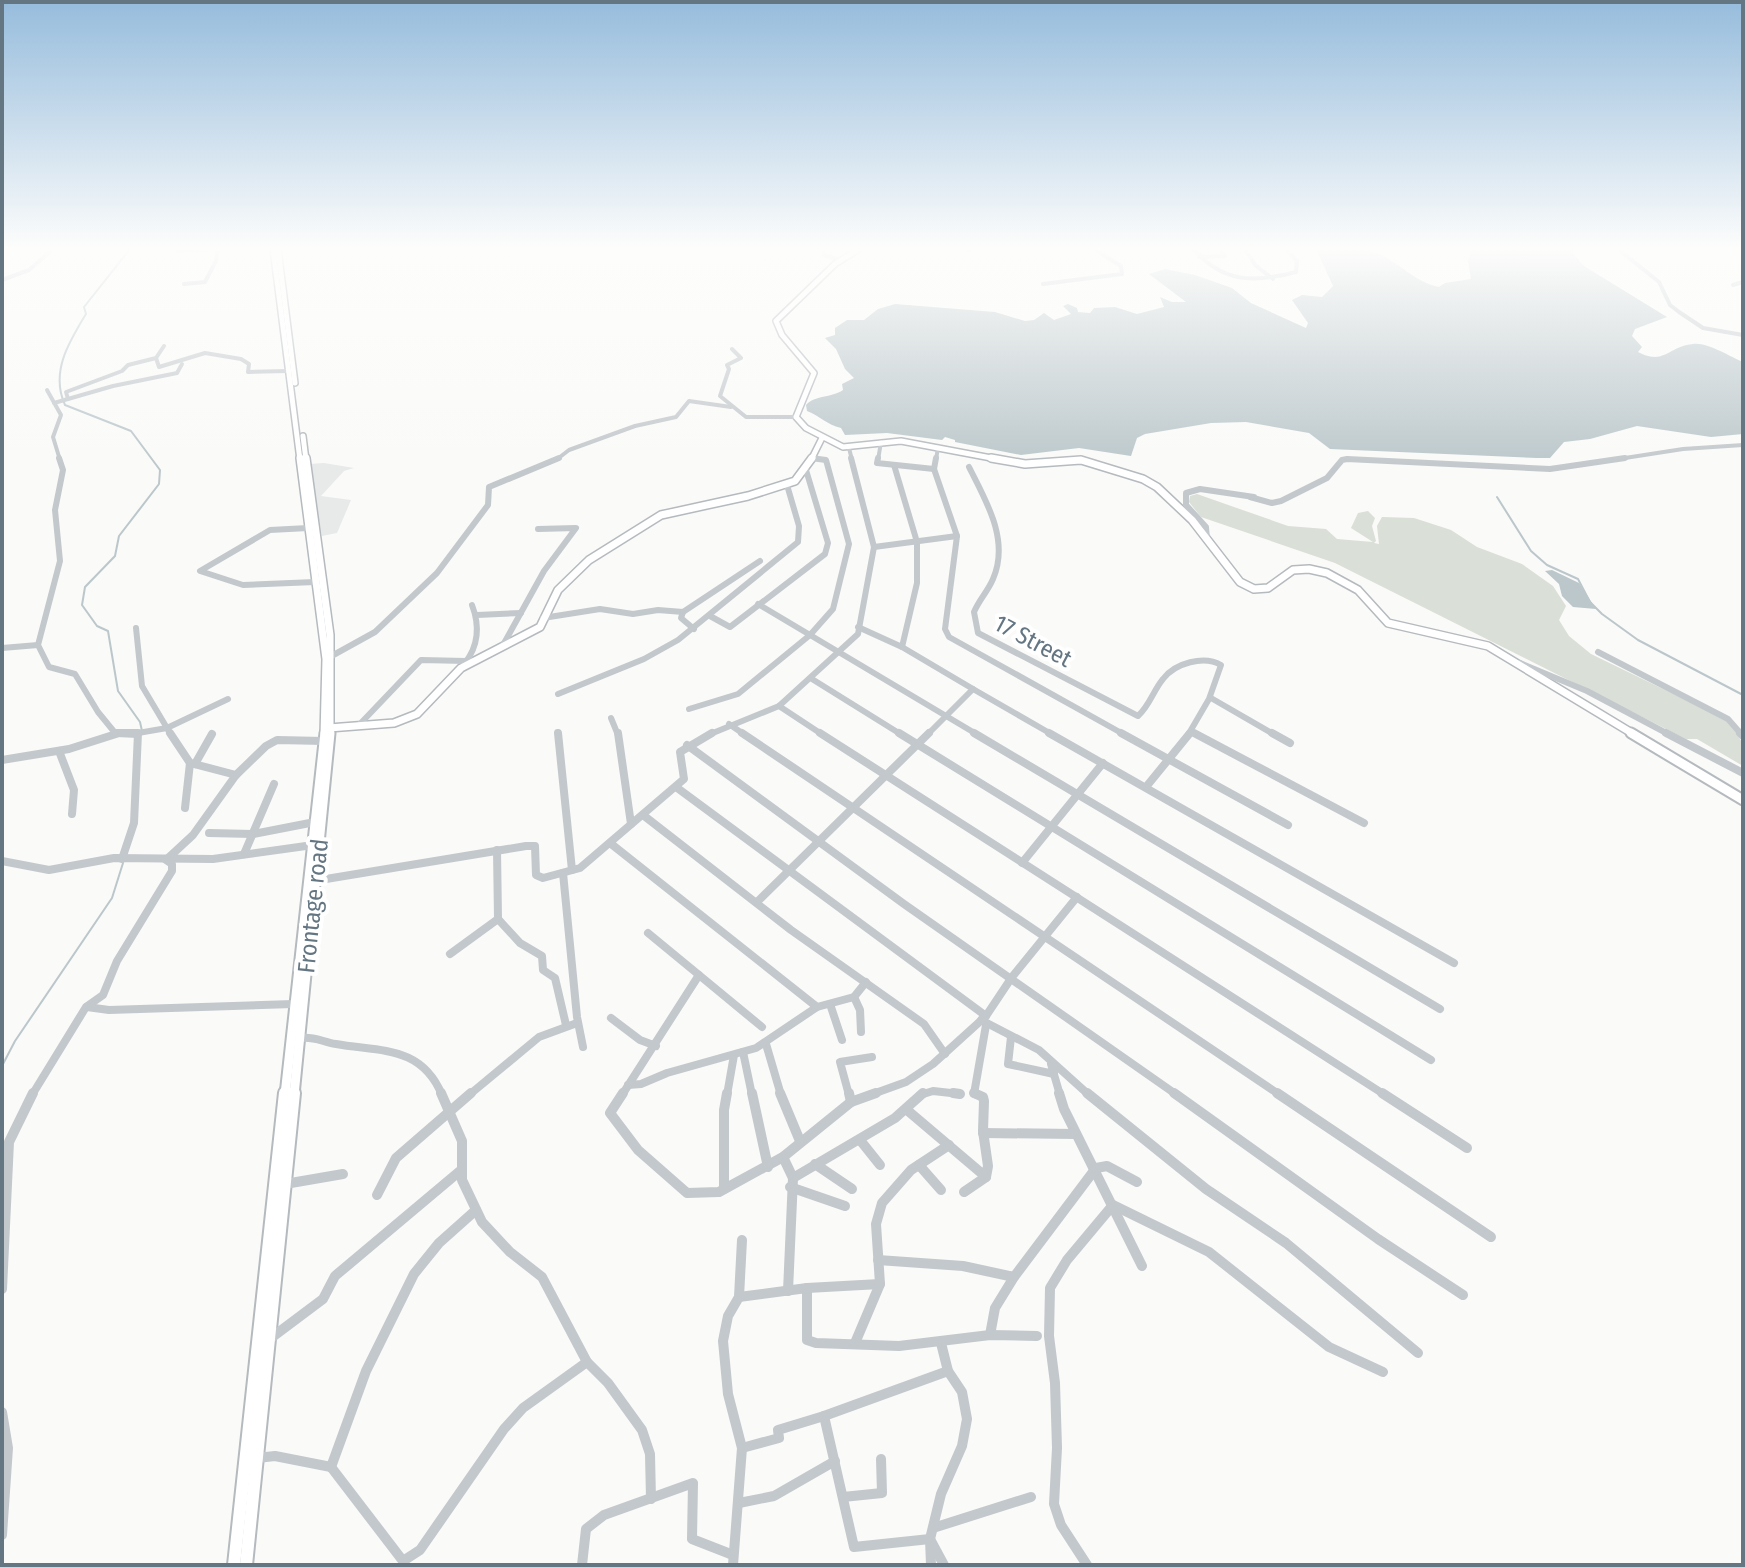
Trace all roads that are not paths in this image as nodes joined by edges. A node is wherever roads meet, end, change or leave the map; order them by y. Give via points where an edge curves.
1 (283, 322) edge
2 (285, 322) edge
3 (776, 322) edge
4 (1695, 322) edge
5 (1743, 335) edge
6 (164, 346) dead end
7 (732, 349) dead end
8 (156, 358) junction
9 (182, 364) junction
10 (287, 371) junction
11 (47, 390) dead end
12 (67, 399) junction
13 (56, 402) junction
14 (731, 407) junction
15 (796, 417) junction
16 (822, 438) junction
17 (881, 442) junction
18 (1743, 445) edge
19 (938, 447) junction
20 (849, 448) junction
21 (811, 458) junction
22 (894, 465) junction
23 (969, 467) dead end
24 (934, 469) junction
25 (806, 470) junction
26 (787, 485) junction
27 (308, 528) junction
28 (538, 529) dead end
29 (957, 536) junction
30 (1207, 539) junction
31 (917, 542) junction
32 (874, 547) junction
33 (760, 561) dead end
34 (315, 582) junction
35 (758, 604) junction
36 (472, 605) dead end
37 (683, 612) junction
38 (521, 613) junction
39 (477, 615) junction
40 (710, 616) junction
41 (543, 618) junction
42 (858, 627) junction
43 (136, 628) dead end
44 (694, 629) junction
45 (810, 635) junction
46 (38, 645) junction
47 (503, 645) junction
48 (902, 647) junction
49 (2, 648) edge
50 (837, 651) junction
51 (1598, 652) dead end
52 (329, 658) junction
53 (1514, 661) junction
54 (464, 665) junction
55 (812, 679) junction
56 (973, 689) junction
57 (558, 694) dead end
58 (1211, 698) junction
59 (228, 699) dead end
60 (779, 706) junction
61 (689, 709) dead end
62 (945, 716) junction
63 (611, 718) dead end
64 (729, 724) junction
65 (359, 725) junction
66 (167, 728) junction
67 (328, 728) junction
68 (1191, 731) junction
69 (142, 732) junction
70 (558, 733) dead end
71 (116, 734) junction
72 (212, 734) dead end
73 (1743, 736) edge
74 (324, 741) junction
75 (1290, 743) dead end
76 (687, 745) junction
77 (918, 746) junction
78 (59, 751) junction
79 (1171, 759) junction
80 (2, 760) edge
81 (1103, 763) junction
82 (192, 764) junction
83 (1743, 773) edge
84 (236, 775) junction
85 (887, 777) junction
86 (274, 784) dead end
87 (676, 787) junction
88 (1146, 787) junction
89 (1078, 797) junction
90 (1743, 800) edge
91 (185, 808) dead end
92 (853, 809) junction
93 (72, 814) dead end
94 (643, 815) junction
95 (315, 822) junction
96 (1364, 823) dead end
97 (631, 824) junction
98 (1288, 825) dead end
99 (1052, 829) junction
100 (209, 833) dead end
101 (253, 834) junction
102 (818, 842) junction
103 (610, 843) junction
104 (313, 845) junction
105 (497, 850) junction
106 (244, 854) junction
107 (122, 859) junction
108 (166, 860) junction
109 (2, 861) edge
110 (1022, 863) junction
111 (568, 871) junction
112 (787, 871) junction
113 (311, 881) junction
114 (1077, 897) junction
115 (757, 902) junction
116 (498, 919) junction
117 (648, 933) dead end
118 (1044, 936) junction
119 (450, 954) dead end
120 (1454, 963) dead end
121 (699, 975) junction
122 (1012, 977) junction
123 (866, 982) junction
124 (854, 997) junction
125 (293, 1004) junction
126 (830, 1004) junction
127 (86, 1007) junction
128 (817, 1007) junction
129 (1440, 1009) dead end
130 (611, 1018) dead end
131 (985, 1020) junction
132 (577, 1023) junction
133 (566, 1025) junction
134 (762, 1027) dead end
135 (861, 1032) dead end
136 (1011, 1037) junction
137 (300, 1038) junction
138 (842, 1040) dead end
139 (766, 1044) junction
140 (656, 1046) junction
141 (583, 1047) dead end
142 (738, 1054) junction
143 (945, 1054) junction
144 (872, 1057) dead end
145 (1431, 1060) dead end
146 (1050, 1062) junction
147 (1054, 1074) junction
148 (628, 1085) junction
149 (960, 1094) dead end
150 (851, 1102) junction
151 (907, 1110) junction
152 (450, 1112) junction
153 (983, 1133) junction
154 (1076, 1134) junction
155 (860, 1140) junction
156 (800, 1141) junction
157 (949, 1145) junction
158 (1467, 1148) dead end
159 (4, 1152) edge
160 (783, 1157) junction
161 (815, 1164) junction
162 (880, 1165) dead end
163 (919, 1165) junction
164 (768, 1167) junction
165 (1096, 1168) junction
166 (460, 1171) junction
167 (343, 1174) dead end
168 (986, 1177) junction
169 (1137, 1182) dead end
170 (791, 1183) junction
171 (285, 1184) junction
172 (724, 1189) junction
173 (852, 1189) dead end
174 (941, 1190) dead end
175 (964, 1192) dead end
176 (377, 1195) dead end
177 (1113, 1205) junction
178 (845, 1206) dead end
179 (476, 1210) junction
180 (1491, 1237) dead end
181 (742, 1240) dead end
182 (878, 1260) junction
183 (1142, 1266) dead end
184 (1014, 1277) junction
185 (880, 1284) junction
186 (807, 1288) junction
187 (2, 1289) edge
188 (788, 1291) junction
189 (1463, 1295) dead end
190 (739, 1297) junction
191 (990, 1335) junction
192 (1037, 1336) dead end
193 (269, 1339) junction
194 (855, 1343) junction
195 (941, 1343) junction
196 (258, 1344) junction
197 (1418, 1353) dead end
198 (587, 1362) junction
199 (948, 1371) junction
200 (1383, 1372) dead end
201 (2, 1412) edge
202 (824, 1416) junction
203 (742, 1448) junction
204 (257, 1458) junction
205 (881, 1459) dead end
206 (835, 1461) junction
207 (331, 1467) junction
208 (843, 1497) junction
209 (1031, 1497) dead end
210 (651, 1499) junction
211 (739, 1503) junction
212 (932, 1534) junction
213 (2, 1535) edge
214 (733, 1560) edge
215 (234, 1565) edge
216 (246, 1565) edge
217 (582, 1565) edge
218 (931, 1565) edge
219 (944, 1565) edge
220 (1087, 1565) edge

1 - 10 main road
2 - 52 main road
3 - 15 main road via 814,373
4 - 5 street
6 - 8 street
7 - 14 street via 741,358 727,365 720,396
8 - 9 street via 159,367
8 - 12 street via 66,392
9 - 10 street via 207,351 241,357 249,364 248,372
9 - 12 street via 177,373
10 - 27 main road
11 - 13 street
12 - 13 street
13 - 46 street via 61,415 54,443 63,470 55,510 60,561
14 - 15 street via 756,419
14 - 52 street via 689,401 676,417 569,450 552,463 489,487 488,505 437,573 375,632
15 - 16 main road
16 - 20 main road
16 - 21 main road
17 - 19 main road
17 - 20 main road
17 - 22 street via 877,463
18 - 30 street via 1550,469 1347,459 1327,478 1277,502 1200,489 1186,493 1186,505 1206,527
19 - 24 street
19 - 30 main road via 1025,464 1095,463 1157,487
20 - 32 street
21 - 25 main road
21 - 45 street via 826,460 849,544 833,609
22 - 24 street
22 - 31 street
23 - 58 street, 17 Street via 997,534 994,579 973,613 978,633 1138,716 1163,677 1202,659 1216,660 1221,665
24 - 29 street
25 - 26 main road
25 - 35 street via 828,543 825,554
26 - 40 street via 799,526 798,542
26 - 41 main road via 661,515 577,570
27 - 34 main road
27 - 34 street via 270,530 200,571 243,585
28 - 38 street via 576,528
29 - 31 street
29 - 79 street via 945,629 949,637
30 - 53 main road via 1247,586 1268,588 1295,569 1323,573 1358,590 1388,623 1473,641
31 - 32 street
31 - 48 street via 917,583
32 - 42 street
33 - 37 street
34 - 52 main road
35 - 40 street via 730,627
35 - 45 street
36 - 39 street
37 - 41 street via 600,609
37 - 44 street via 681,618
38 - 39 street
38 - 47 street
39 - 54 street via 478,643
40 - 44 street
41 - 47 main road via 540,627
42 - 48 street
42 - 50 street via 858,634
43 - 66 street via 142,686
44 - 57 street via 644,659
45 - 50 street
45 - 61 street via 738,694
46 - 49 street
46 - 71 street via 49,667 75,674
47 - 54 main road
48 - 56 street
50 - 55 street
50 - 62 street
51 - 73 street via 1728,719
52 - 67 main road
53 - 83 street via 1587,691
53 - 90 main road
54 - 65 main road via 417,714 394,723
54 - 65 street via 421,660
55 - 60 street
55 - 77 street
56 - 62 street
56 - 81 street
58 - 68 street
58 - 75 street
59 - 66 street
60 - 64 street
60 - 85 street
62 - 77 street
62 - 89 street
63 - 97 street via 620,738
64 - 76 street
64 - 92 street
65 - 67 main road
66 - 69 street
66 - 82 street
67 - 74 main road
67 - 113 main road, Frontage road
68 - 79 street
68 - 96 street
69 - 71 street
69 - 107 street via 134,823
70 - 111 street
71 - 78 street
72 - 82 street
74 - 84 street via 272,741
74 - 95 main road
76 - 87 street via 680,752 684,779
76 - 102 street
77 - 85 street
77 - 99 street
78 - 80 street
78 - 93 street via 74,790
79 - 88 street
79 - 98 street
81 - 88 street
81 - 89 street
82 - 84 street
82 - 91 street
84 - 108 street via 193,835
85 - 92 street
85 - 110 street
86 - 101 street
87 - 94 street
87 - 112 street
88 - 120 street
89 - 99 street
89 - 129 street
92 - 102 street
92 - 118 street
94 - 97 street
94 - 115 street
95 - 101 street
95 - 104 main road
97 - 103 street
99 - 110 street
99 - 145 street
100 - 101 street
101 - 106 street
102 - 112 street
102 - 122 street
103 - 111 street via 580,868
103 - 128 street
104 - 106 street
104 - 113 main road
105 - 111 street via 535,846 536,875
105 - 113 street
105 - 116 street
106 - 108 street
107 - 108 street
107 - 109 street via 49,870
108 - 127 street via 172,871 117,961 103,995
110 - 114 street
111 - 132 street
112 - 115 street
112 - 131 street
113 - 125 main road
113 - 137 main road, Frontage road
114 - 118 street
114 - 158 street
115 - 123 street
116 - 119 street
116 - 133 street via 520,943 542,956 543,970 555,978
117 - 121 street
118 - 122 street
118 - 180 street
121 - 134 street
121 - 140 street
122 - 131 street
122 - 189 street
123 - 124 street
123 - 143 street via 924,1024
124 - 126 street
124 - 135 street
125 - 127 street
125 - 196 main road
126 - 128 street
126 - 138 street
127 - 159 street
128 - 139 street
130 - 140 street
131 - 136 street
131 - 143 street
131 - 153 street via 982,1065 973,1089 985,1103
132 - 133 street
132 - 141 street
133 - 152 street via 539,1037
136 - 146 street via 1039,1050
136 - 147 street via 1008,1064
137 - 152 street via 399,1052 437,1083
137 - 171 main road, Frontage road
139 - 142 street
139 - 156 street
140 - 148 street
142 - 148 street
142 - 164 street
142 - 172 street via 724,1110
143 - 150 street via 906,1082
144 - 150 street via 840,1062
146 - 147 street
146 - 197 street via 1206,1189 1286,1243
147 - 154 street
148 - 172 street via 610,1113 638,1150 687,1193
149 - 151 street via 929,1091
150 - 156 street
151 - 155 street
151 - 157 street
152 - 166 street via 462,1141
152 - 176 street via 396,1158
153 - 154 street
153 - 168 street
154 - 165 street
155 - 161 street
155 - 162 street
156 - 160 street
157 - 163 street
157 - 168 street
159 - 187 street via 7,1233
160 - 164 street
160 - 170 street
161 - 170 street
161 - 173 street
163 - 174 street
163 - 182 street via 882,1203 876,1224
164 - 172 street
165 - 169 street via 1107,1166
165 - 177 street
165 - 184 street
166 - 179 street
166 - 193 street via 335,1276 316,1306
167 - 171 street
168 - 175 street
170 - 178 street
170 - 188 street
171 - 193 main road, Frontage road
177 - 183 street
177 - 200 street via 1209,1252 1329,1347
177 - 220 street via 1050,1288 1057,1448 1054,1504
179 - 198 street via 510,1252 542,1277
179 - 207 street via 414,1274 366,1371
181 - 190 street
182 - 184 street via 963,1266
182 - 185 street
184 - 191 street via 995,1308
185 - 186 street
185 - 194 street
186 - 188 street
186 - 194 street via 807,1340
188 - 190 street
190 - 203 street via 723,1341 728,1394
191 - 192 street
191 - 195 street
193 - 196 street
193 - 204 main road, Frontage road
194 - 195 street
195 - 199 street
196 - 215 main road
198 - 207 street via 523,1408 504,1429 410,1560 403,1561
198 - 210 street via 642,1430 650,1454
199 - 202 street
199 - 212 street via 962,1392 967,1419
201 - 213 street via 8,1448
202 - 203 street via 778,1430 779,1438
202 - 206 street
203 - 211 street
204 - 207 street via 272,1453 315,1468
204 - 216 main road, Frontage road
205 - 208 street via 882,1493
206 - 208 street
206 - 211 street via 774,1496
208 - 212 street via 854,1547
209 - 212 street
210 - 214 street via 693,1483 692,1539
210 - 217 street via 604,1515 586,1529
211 - 214 street
212 - 218 street
212 - 219 street

